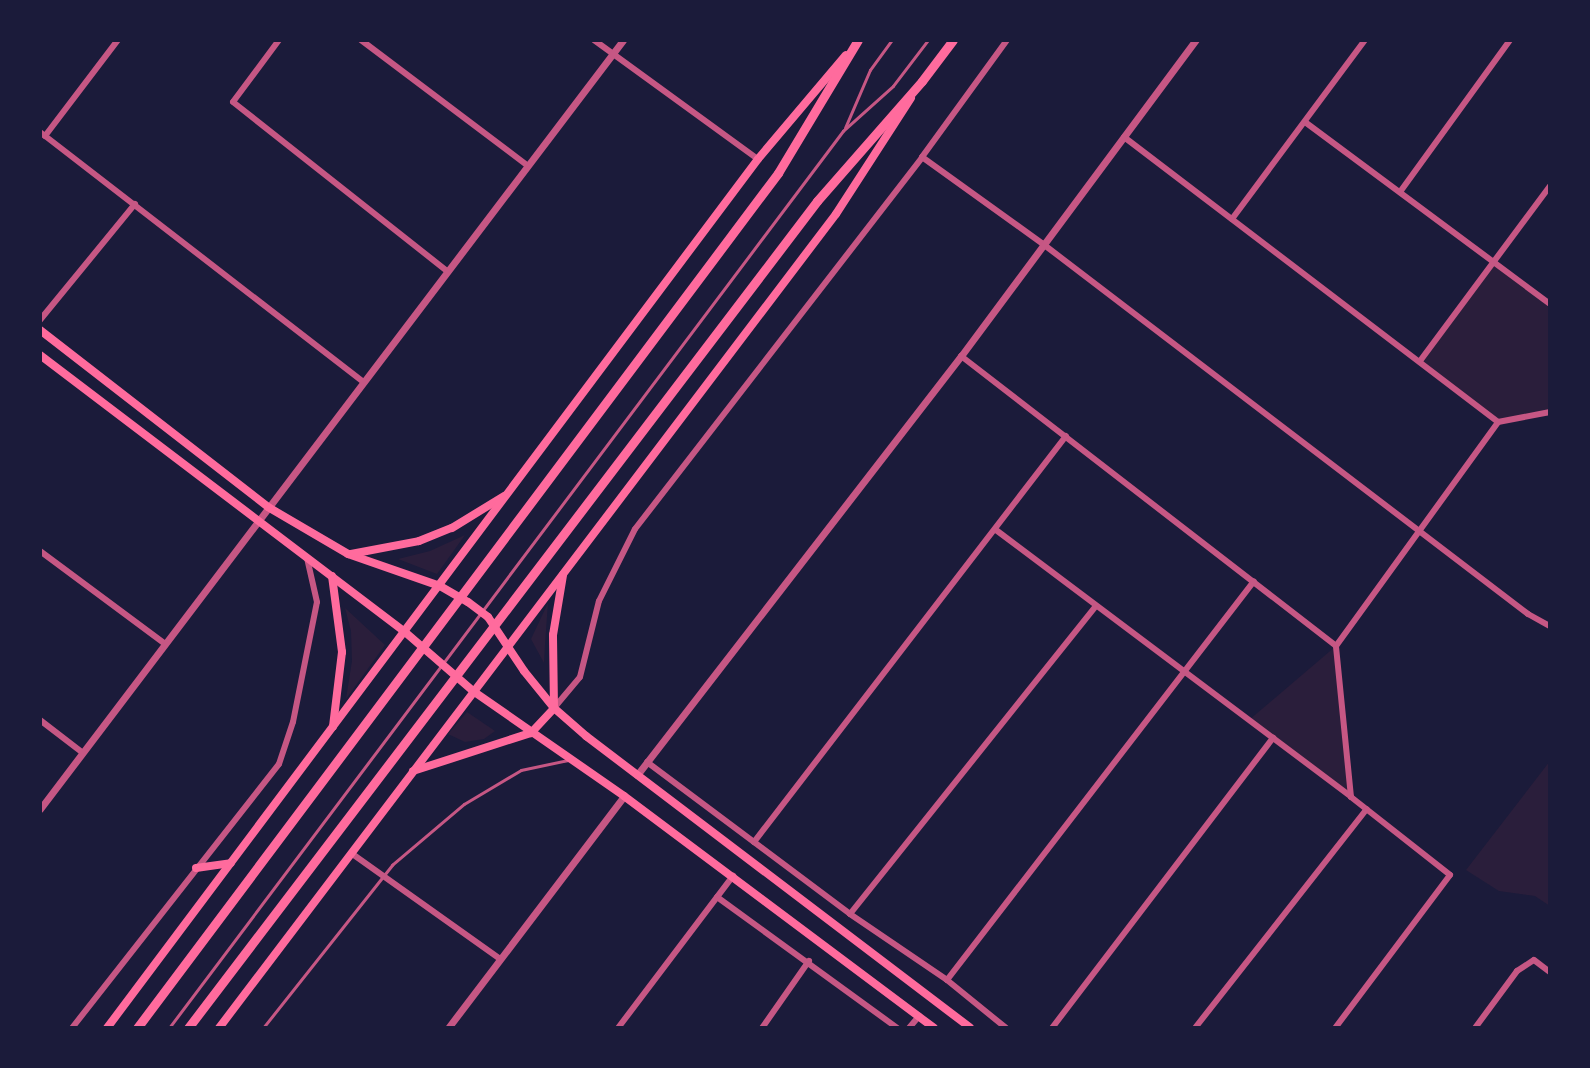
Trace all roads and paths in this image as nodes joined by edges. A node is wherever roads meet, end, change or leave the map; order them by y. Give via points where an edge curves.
1 (118, 40) edge
2 (279, 40) edge
3 (361, 40) edge
4 (594, 40) edge
5 (623, 40) edge
6 (858, 40) edge
7 (892, 40) edge
8 (928, 40) edge
9 (953, 40) edge
10 (1007, 40) edge
11 (1196, 40) edge
12 (1365, 40) edge
13 (1510, 40) edge
14 (612, 54) junction
15 (922, 81) junction
16 (1305, 122) junction
17 (843, 131) junction
18 (43, 134) edge
19 (1124, 137) junction
20 (922, 157) junction
21 (758, 159) junction
22 (528, 166) junction
23 (1550, 186) edge
24 (1400, 192) junction
25 (135, 204) junction
26 (1232, 219) junction
27 (1043, 244) junction
28 (1493, 262) junction
29 (448, 272) junction
30 (1550, 304) edge
31 (40, 320) edge
32 (40, 330) edge
33 (40, 355) edge
34 (961, 356) junction
35 (1420, 361) junction
36 (364, 382) junction
37 (1550, 412) edge
38 (1498, 422) junction
39 (1066, 436) junction
40 (512, 490) junction
41 (268, 507) junction
42 (258, 520) junction
43 (1419, 529) junction
44 (996, 530) junction
45 (40, 551) edge
46 (348, 554) junction
47 (306, 556) junction
48 (564, 572) junction
49 (331, 576) junction
50 (1254, 581) junction
51 (440, 586) junction
52 (1096, 606) junction
53 (1550, 626) edge
54 (405, 632) junction
55 (165, 644) junction
56 (508, 646) junction
57 (1336, 646) junction
58 (1185, 673) junction
59 (473, 691) junction
60 (554, 708) junction
61 (40, 720) edge
62 (332, 729) junction
63 (531, 733) junction
64 (1273, 738) junction
65 (83, 753) junction
66 (572, 759) junction
67 (647, 762) junction
68 (413, 771) junction
69 (637, 775) junction
70 (624, 796) junction
71 (1351, 797) junction
72 (40, 809) edge
73 (1367, 809) junction
74 (754, 842) junction
75 (351, 853) junction
76 (231, 863) junction
77 (196, 869) junction
78 (382, 875) junction
79 (733, 876) junction
80 (717, 897) junction
81 (849, 914) junction
82 (500, 959) junction
83 (810, 961) junction
84 (1550, 972) edge
85 (947, 980) junction
86 (919, 1016) junction
87 (72, 1028) edge
88 (107, 1028) edge
89 (138, 1028) edge
90 (169, 1028) edge
91 (188, 1028) edge
92 (219, 1028) edge
93 (263, 1028) edge
94 (448, 1028) edge
95 (618, 1028) edge
96 (762, 1028) edge
97 (897, 1028) edge
98 (909, 1028) edge
99 (934, 1028) edge
100 (970, 1028) edge
101 (1006, 1028) edge
102 (1052, 1028) edge
103 (1195, 1028) edge
104 (1335, 1028) edge
105 (1475, 1028) edge

1 - 18 street
2 - 29 street via 233,102
3 - 22 street
4 - 14 street
5 - 14 street
6 - 21 main road
6 - 89 main road via 778,173
7 - 17 lane via 870,70
8 - 17 lane via 893,86
9 - 15 main road
10 - 20 street
11 - 19 street
12 - 16 street
13 - 24 street
14 - 21 street
14 - 22 street
15 - 48 main road via 836,214
15 - 91 main road via 817,201
16 - 24 street
16 - 26 street
17 - 90 lane
18 - 25 street
19 - 26 street
19 - 27 street
20 - 27 street
20 - 60 street via 635,529 599,601 580,677
21 - 40 main road
22 - 29 street
23 - 28 street
24 - 28 street
25 - 31 street
25 - 36 street
26 - 35 street
27 - 34 street
27 - 43 street
28 - 30 street
28 - 35 street
29 - 36 street
32 - 41 main road
33 - 42 main road
34 - 39 street
34 - 67 street
35 - 38 street
36 - 41 street
37 - 38 street
38 - 43 street
39 - 44 street
39 - 50 street
40 - 46 main road via 452,528 419,541
40 - 51 main road
41 - 42 street
41 - 46 main road
42 - 47 main road
42 - 55 street
43 - 53 street
43 - 57 street
44 - 52 street
44 - 74 street
45 - 55 street
46 - 51 main road
47 - 49 main road
47 - 77 street via 317,602 293,722 279,764
48 - 56 main road
48 - 60 main road via 552,635
49 - 54 main road
49 - 62 main road via 342,652
50 - 57 street
50 - 58 street
51 - 54 main road
51 - 56 main road via 488,617
52 - 58 street
52 - 81 street
54 - 59 main road
54 - 62 main road
55 - 65 street
56 - 59 main road
56 - 60 main road
57 - 71 street
58 - 64 street
58 - 85 street
59 - 63 main road
59 - 68 main road
60 - 63 main road
60 - 69 main road
61 - 65 street
62 - 76 main road
63 - 66 main road
63 - 68 main road
64 - 71 street
64 - 102 street
65 - 72 street
66 - 70 main road
66 - 78 lane via 522,770 464,804
67 - 69 street
67 - 74 street
68 - 75 main road
69 - 100 main road
70 - 79 main road
70 - 82 street
71 - 73 street
73 - 103 street
73 - 104 street via 1450,875
74 - 81 street
75 - 78 street
75 - 92 main road
76 - 77 main road
76 - 88 main road
77 - 87 street
78 - 82 street
78 - 93 lane
79 - 80 street
79 - 86 main road
80 - 83 street
80 - 95 street
81 - 85 street
82 - 94 street
83 - 96 street
83 - 97 street
84 - 105 street via 1534,960 1517,971
85 - 101 street
86 - 98 street
86 - 99 main road

